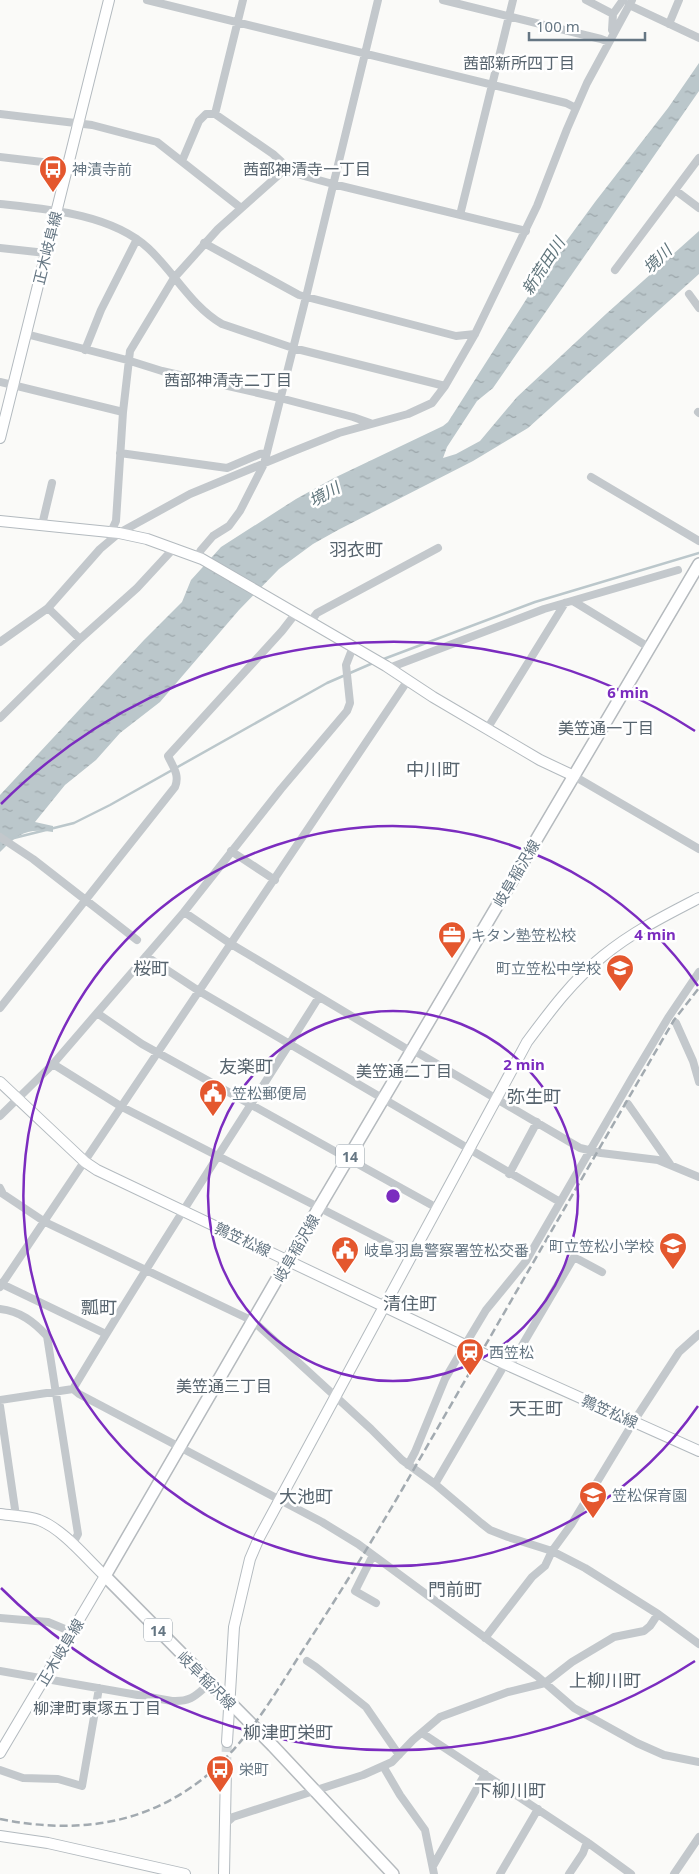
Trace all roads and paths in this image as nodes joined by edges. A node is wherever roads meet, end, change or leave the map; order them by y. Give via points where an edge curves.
1 (109, 0) edge
2 (147, 0) edge
3 (243, 0) edge
4 (378, 0) edge
5 (444, 0) edge
6 (513, 0) edge
7 (586, 0) edge
8 (679, 0) edge
9 (628, 2) edge
10 (613, 14) junction
11 (510, 16) junction
12 (238, 22) junction
13 (669, 24) junction
14 (614, 33) junction
15 (699, 38) edge
16 (609, 42) junction
17 (365, 54) junction
18 (493, 84) junction
19 (576, 108) junction
20 (0, 114) edge
21 (216, 114) junction
22 (78, 122) junction
23 (0, 157) edge
24 (699, 158) edge
25 (182, 161) junction
26 (68, 165) junction
27 (286, 171) junction
28 (333, 184) junction
29 (675, 190) junction
30 (0, 204) edge
31 (241, 208) junction
32 (699, 208) edge
33 (57, 210) junction
34 (460, 215) junction
35 (526, 231) junction
36 (137, 239) junction
37 (204, 243) junction
38 (0, 248) edge
39 (46, 253) junction
40 (615, 270) dead end
41 (174, 278) junction
42 (689, 294) dead end
43 (306, 298) junction
44 (699, 308) edge
45 (26, 334) junction
46 (475, 334) junction
47 (293, 348) junction
48 (85, 350) junction
49 (127, 360) junction
50 (0, 382) edge
51 (13, 384) junction
52 (445, 386) junction
53 (280, 398) junction
54 (123, 412) junction
55 (353, 417) junction
56 (370, 423) junction
57 (339, 433) junction
58 (0, 438) edge
59 (120, 452) junction
60 (266, 453) junction
61 (264, 464) junction
62 (591, 477) dead end
63 (52, 483) dead end
64 (0, 521) edge
65 (42, 525) junction
66 (115, 532) junction
67 (699, 541) edge
68 (174, 548) junction
69 (438, 548) dead end
70 (200, 558) junction
71 (699, 564) edge
72 (678, 570) dead end
73 (569, 602) junction
74 (48, 608) junction
75 (296, 613) junction
76 (310, 622) junction
77 (80, 640) junction
78 (0, 642) edge
79 (353, 647) junction
80 (650, 648) junction
81 (388, 667) junction
82 (408, 680) junction
83 (0, 718) edge
84 (487, 728) junction
85 (574, 776) junction
86 (0, 837) edge
87 (699, 849) edge
88 (232, 851) junction
89 (275, 880) junction
90 (699, 898) edge
91 (86, 900) junction
92 (184, 912) junction
93 (137, 940) dead end
94 (231, 944) junction
95 (146, 956) junction
96 (699, 972) edge
97 (200, 991) junction
98 (319, 997) junction
99 (0, 1008) edge
100 (97, 1013) junction
101 (676, 1023) dead end
102 (289, 1044) junction
103 (412, 1051) junction
104 (158, 1053) junction
105 (54, 1064) junction
106 (0, 1082) edge
107 (699, 1082) edge
108 (19, 1099) junction
109 (383, 1099) junction
110 (496, 1099) junction
111 (628, 1104) dead end
112 (251, 1105) junction
113 (122, 1107) junction
114 (0, 1116) edge
115 (537, 1122) junction
116 (469, 1150) junction
117 (589, 1151) junction
118 (219, 1155) junction
119 (348, 1158) junction
120 (85, 1162) junction
121 (670, 1164) junction
122 (509, 1174) junction
123 (699, 1178) edge
124 (0, 1188) edge
125 (560, 1202) junction
126 (320, 1207) junction
127 (437, 1208) junction
128 (184, 1211) junction
129 (45, 1222) junction
130 (412, 1255) junction
131 (288, 1260) junction
132 (146, 1269) junction
133 (602, 1272) dead end
134 (1, 1285) edge
135 (384, 1307) junction
136 (0, 1309) edge
137 (253, 1321) junction
138 (106, 1334) junction
139 (699, 1334) edge
140 (465, 1344) junction
141 (507, 1365) junction
142 (73, 1389) junction
143 (56, 1392) junction
144 (336, 1397) junction
145 (0, 1400) edge
146 (0, 1406) edge
147 (634, 1421) junction
148 (180, 1447) junction
149 (699, 1451) edge
150 (408, 1465) junction
151 (435, 1484) junction
152 (279, 1500) junction
153 (0, 1514) edge
154 (16, 1516) junction
155 (72, 1545) junction
156 (552, 1551) junction
157 (373, 1555) junction
158 (105, 1576) junction
159 (376, 1603) dead end
160 (658, 1614) junction
161 (0, 1618) edge
162 (72, 1632) junction
163 (485, 1638) junction
164 (699, 1644) edge
165 (307, 1661) dead end
166 (0, 1671) edge
167 (44, 1679) junction
168 (210, 1683) junction
169 (545, 1683) junction
170 (99, 1688) junction
171 (230, 1702) junction
172 (422, 1732) junction
173 (227, 1742) tunnel mouth
174 (0, 1753) edge
175 (399, 1755) junction
176 (699, 1762) edge
177 (383, 1766) junction
178 (226, 1767) tunnel mouth
179 (0, 1770) edge
180 (485, 1774) junction
181 (314, 1791) junction
182 (538, 1809) junction
183 (225, 1824) junction
184 (0, 1836) edge
185 (699, 1837) edge
186 (587, 1842) junction
187 (433, 1870) edge
188 (185, 1874) edge
189 (224, 1874) edge
190 (393, 1874) edge
191 (500, 1874) edge
192 (569, 1874) edge
193 (631, 1874) edge
194 (674, 1874) edge

1 - 22 street, 正木岐阜線
2 - 12 street
3 - 12 street
4 - 17 street
5 - 11 street
6 - 11 street
7 - 10 street
8 - 13 street
9 - 10 street
9 - 13 street
9 - 14 street
10 - 14 street
11 - 16 street
11 - 18 street
12 - 17 street
12 - 21 street
13 - 15 street
14 - 16 street
16 - 19 street
17 - 18 street
17 - 28 street
18 - 19 street
18 - 34 street
19 - 35 street
20 - 22 street
21 - 25 street via 206,114 199,121
21 - 27 street via 273,154 285,165
22 - 25 street via 157,142
22 - 26 street, 正木岐阜線
23 - 26 street
24 - 29 street
25 - 31 street
26 - 33 street, 正木岐阜線
27 - 28 street
27 - 31 street
28 - 34 street
28 - 43 street
29 - 32 street
29 - 40 street
30 - 33 street
31 - 37 street
33 - 36 street via 114,227
33 - 39 street, 正木岐阜線
34 - 35 street
35 - 46 street
36 - 41 street
36 - 48 street
37 - 41 street
37 - 43 street
38 - 39 street
39 - 45 street, 正木岐阜線
41 - 47 street via 217,322
41 - 49 street
42 - 44 street
43 - 46 street via 456,336
43 - 47 street
45 - 48 street
45 - 51 street, 正木岐阜線
46 - 52 street
47 - 52 street
47 - 53 street
48 - 49 street
49 - 53 street
49 - 54 street
50 - 51 street
51 - 54 street
51 - 58 street, 正木岐阜線
52 - 56 street via 432,403 419,410
53 - 55 street
53 - 60 street
54 - 59 street
55 - 56 street
55 - 57 street
56 - 57 street
57 - 61 street
59 - 60 street via 227,468
59 - 66 street
60 - 61 street
61 - 66 street via 190,494
61 - 70 street via 240,512 229,526 213,536 201,550
62 - 67 street
63 - 65 street
64 - 65 street
65 - 66 street
66 - 68 street
66 - 74 street
68 - 70 street
68 - 77 street via 137,588
69 - 76 street via 317,613
70 - 75 street
71 - 80 main road, 岐阜稲沢線 / 14
72 - 73 street
73 - 80 street
73 - 81 street
73 - 84 street
74 - 77 street
74 - 78 street
75 - 76 street
75 - 91 street via 168,756 177,774 175,787
76 - 79 street
77 - 83 street
79 - 81 street
79 - 88 street via 346,665 350,703 347,712
80 - 85 main road, 岐阜稲沢線 / 14
81 - 82 street
82 - 84 street
82 - 89 street
84 - 85 street
85 - 87 street
85 - 103 main road, 岐阜稲沢線 / 14
86 - 91 street
88 - 89 street
88 - 92 street
89 - 94 street
90 - 110 street via 627,938 578,978 527,1042
91 - 93 street
91 - 99 street
92 - 94 street
92 - 95 street
94 - 97 street
94 - 98 street
95 - 97 street
95 - 100 street
96 - 117 street
97 - 102 street
97 - 104 street
98 - 102 street
98 - 103 street
100 - 104 street
100 - 105 street
101 - 107 street via 694,1061
102 - 109 street
102 - 112 street
103 - 109 main road, 岐阜稲沢線 / 14
103 - 110 street
104 - 112 street
104 - 113 street
105 - 108 street
105 - 113 street
106 - 108 street, 鶉笠松線
108 - 114 street
108 - 120 street, 鶉笠松線
109 - 116 street
109 - 119 main road, 岐阜稲沢線 / 14
110 - 115 street
110 - 116 street
111 - 121 street
112 - 118 street
112 - 119 street
113 - 118 street
113 - 120 street
115 - 117 street
115 - 122 street
116 - 122 street
116 - 127 street
117 - 121 street
117 - 125 street
118 - 126 street
118 - 128 street
119 - 126 main road, 岐阜稲沢線 / 14
119 - 127 street
120 - 128 street, 鶉笠松線
120 - 129 street
121 - 123 street
122 - 125 street
124 - 129 street via 3,1194
125 - 140 street via 526,1261 486,1310
126 - 130 street
126 - 131 main road, 岐阜稲沢線 / 14
127 - 130 street
128 - 131 street, 鶉笠松線
128 - 132 street
129 - 132 street
129 - 134 street
130 - 135 street
131 - 135 street, 鶉笠松線
131 - 137 main road, 岐阜稲沢線 / 14
132 - 137 street
132 - 138 street
133 - 141 street via 574,1257
134 - 138 street
135 - 140 street, 鶉笠松線
135 - 144 street
136 - 143 street via 12,1310 35,1322 48,1336
137 - 144 street
137 - 148 main road, 岐阜稲沢線 / 14
138 - 142 street
139 - 147 street via 679,1352
140 - 141 street, 鶉笠松線
140 - 150 street via 445,1379
141 - 147 street, 鶉笠松線
141 - 151 street
142 - 143 street
142 - 148 street
143 - 145 street
143 - 155 street via 78,1534
144 - 150 street
144 - 152 street
146 - 154 street
147 - 149 street, 鶉笠松線
147 - 156 street via 572,1525
148 - 152 street
148 - 158 main road, 岐阜稲沢線 / 14
150 - 151 street
151 - 156 street via 490,1530
152 - 157 street via 322,1522
152 - 171 street via 258,1538 248,1568 234,1627
153 - 154 street
154 - 155 street via 46,1523
155 - 158 street
156 - 160 street
156 - 163 street via 545,1566 532,1577
157 - 159 street via 355,1591
157 - 163 street
158 - 162 street, 正木岐阜線
158 - 168 main road, 岐阜稲沢線 / 14
160 - 164 street
160 - 169 street via 644,1630 614,1637
161 - 162 street via 48,1622
162 - 167 street, 正木岐阜線
163 - 169 street
165 - 175 street via 366,1708
166 - 167 street
167 - 170 street
167 - 174 street, 正木岐阜線
168 - 170 street via 193,1698 180,1701
168 - 171 main road, 岐阜稲沢線 / 14
169 - 172 street via 462,1708 440,1717
169 - 176 street via 574,1708 637,1743 664,1755
170 - 179 street via 82,1786 58,1779 23,1778
171 - 173 street
171 - 181 main road, 岐阜稲沢線 / 14
172 - 175 street
172 - 180 street
175 - 177 street
177 - 181 street
177 - 187 street via 425,1830
178 - 183 street
180 - 182 street
180 - 187 street
181 - 183 street via 234,1817
181 - 190 main road, 岐阜稲沢線 / 14
182 - 186 street
182 - 191 street
183 - 189 street
184 - 188 street via 56,1844
185 - 194 street
186 - 192 street via 584,1853
186 - 193 street

